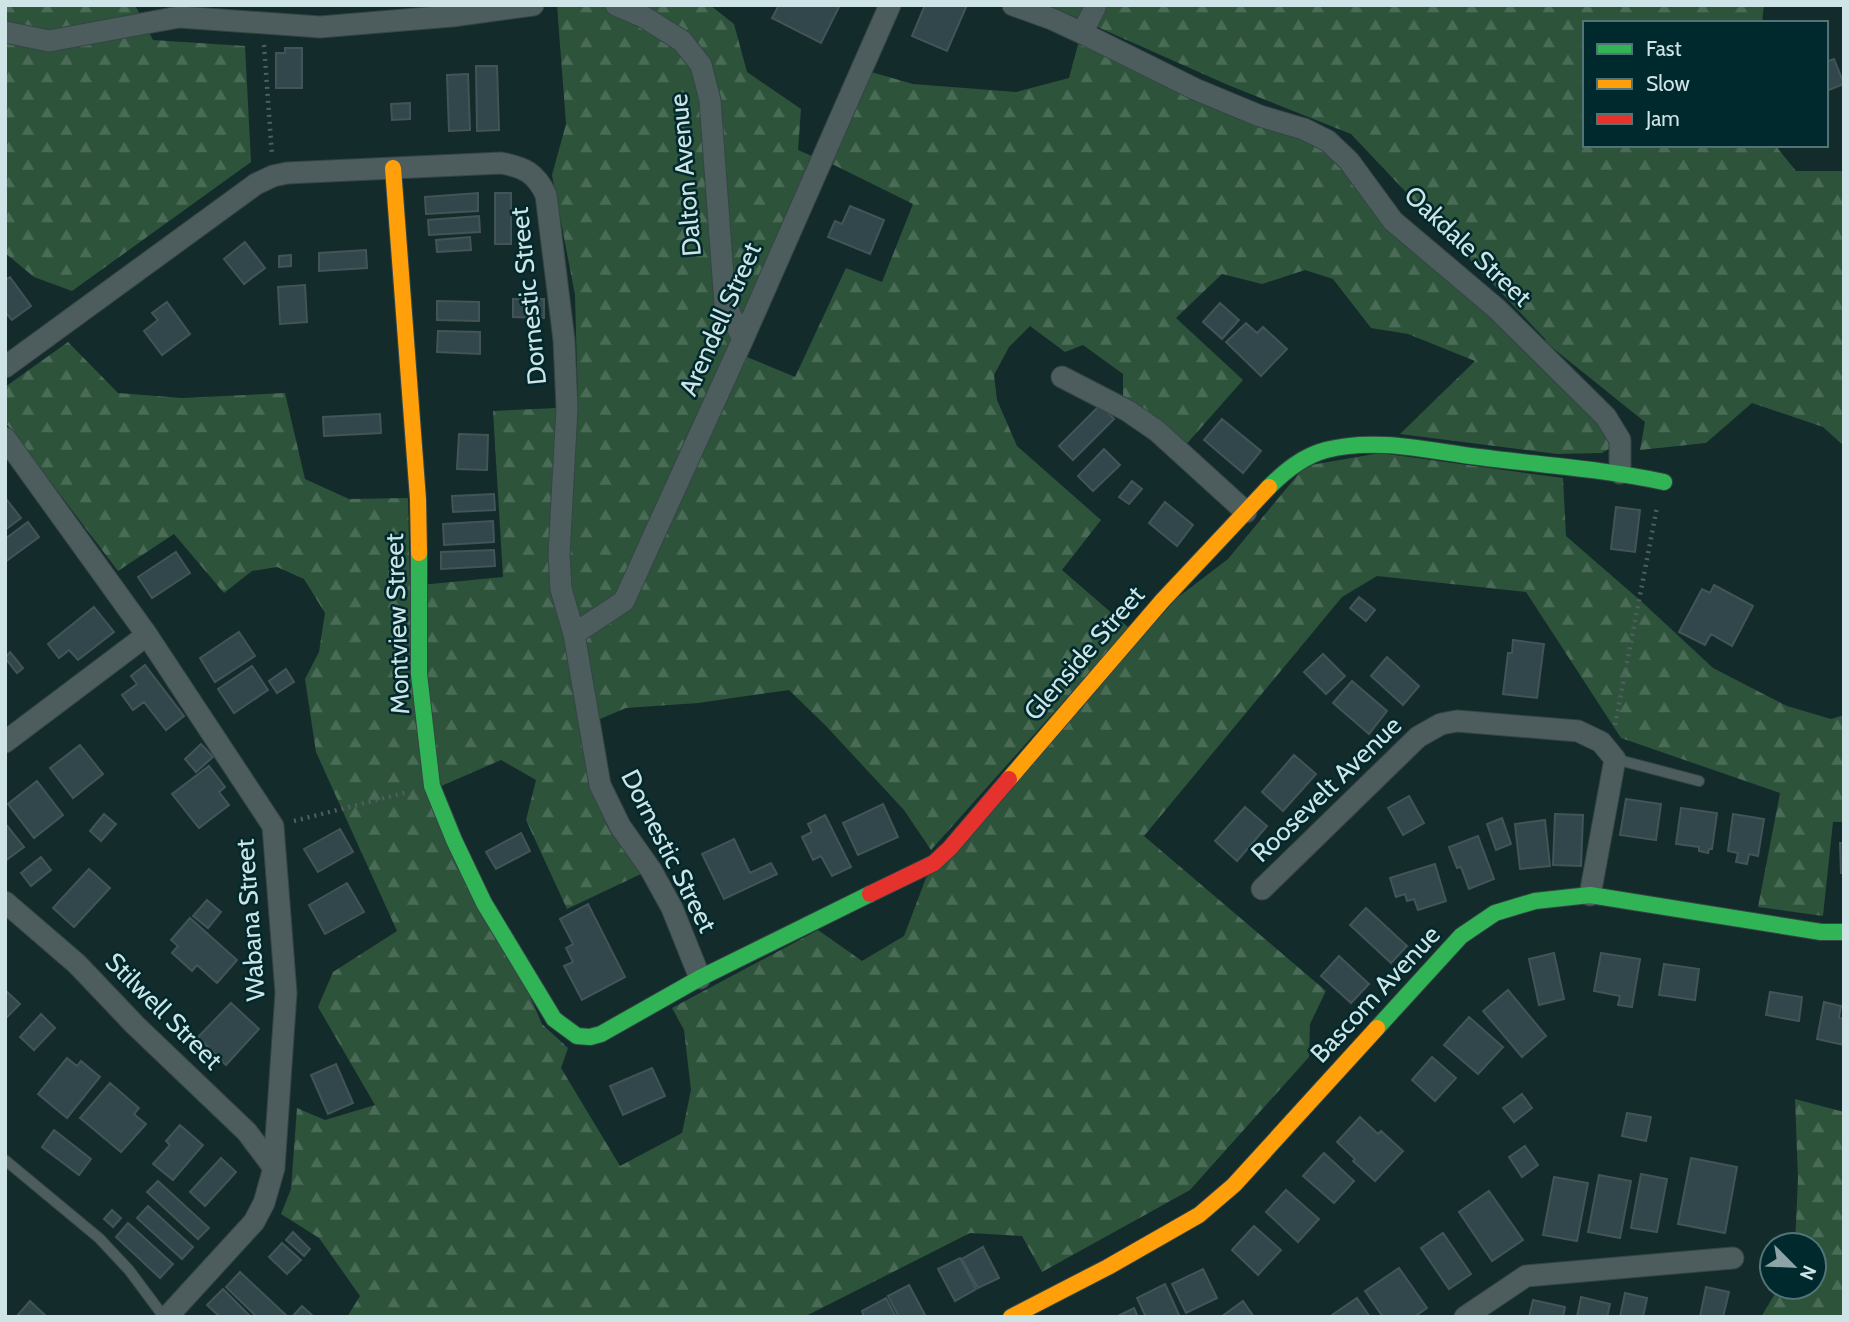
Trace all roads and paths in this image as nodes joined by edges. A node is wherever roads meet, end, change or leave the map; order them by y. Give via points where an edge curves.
1 (533, 5) edge
2 (616, 5) edge
3 (890, 5) edge
4 (1013, 5) edge
5 (1095, 8) dead end
6 (262, 23) junction
7 (5, 32) edge
8 (1082, 33) junction
9 (393, 168) junction
10 (273, 176) junction
11 (744, 339) junction
12 (5, 368) edge
13 (1062, 377) dead end
14 (5, 438) edge
15 (1620, 473) junction
16 (1662, 482) joint
17 (1246, 512) junction
18 (574, 634) junction
19 (147, 635) junction
20 (5, 742) edge
21 (1615, 759) junction
22 (1699, 781) dead end
23 (432, 786) junction
24 (273, 827) junction
25 (1262, 889) dead end
26 (1590, 895) junction
27 (5, 902) edge
28 (1844, 932) edge
29 (700, 978) junction
30 (577, 1036) joint
31 (5, 1160) edge
32 (274, 1168) junction
33 (1733, 1258) dead end
34 (166, 1317) edge
35 (1012, 1317) edge
36 (1465, 1317) edge

1 - 6 street via 320,27
2 - 11 street, Dalton Avenue via 682,41 701,65 710,100 725,304
3 - 11 street, Arendell Street
4 - 8 street, Oakdale Street
5 - 8 street
6 - 7 street via 179,17 49,41
6 - 10 path
8 - 15 street, Oakdale Street via 1195,89 1328,141 1349,161 1393,221 1497,309 1606,416 1620,440
9 - 10 street, Dornestic Street
9 - 18 street, Dornestic Street via 510,164 531,172 546,195 564,340 561,589
9 - 23 street, Montview Street via 418,499 419,674
10 - 12 street, Dornestic Street
11 - 18 street, Arendell Street via 624,601
13 - 17 street via 1157,431
14 - 19 street, Wabana Street
15 - 16 street, Glenside Street
15 - 17 street, Glenside Street via 1411,449 1334,448 1299,461
16 - 21 path via 1612,745
17 - 29 street, Glenside Street via 1162,601 934,863
18 - 29 street, Dornestic Street via 600,785 671,908
19 - 20 street
19 - 24 street, Wabana Street
21 - 22 lane
21 - 25 street, Roosevelt Avenue via 1601,742 1578,731 1472,721 1441,724 1418,737
21 - 26 street
23 - 24 path
23 - 30 street, Montview Street via 484,903 545,1007
24 - 32 street, Wabana Street via 286,993
26 - 28 street, Bascom Avenue
26 - 35 street, Bascom Avenue via 1535,901 1495,913 1461,936 1234,1185 1199,1215
27 - 32 street, Stilwell Street via 77,964 247,1132
29 - 30 street, Glenside Street via 601,1034
31 - 34 lane via 99,1238
32 - 34 street, Wabana Street via 254,1222
33 - 36 street via 1526,1276

